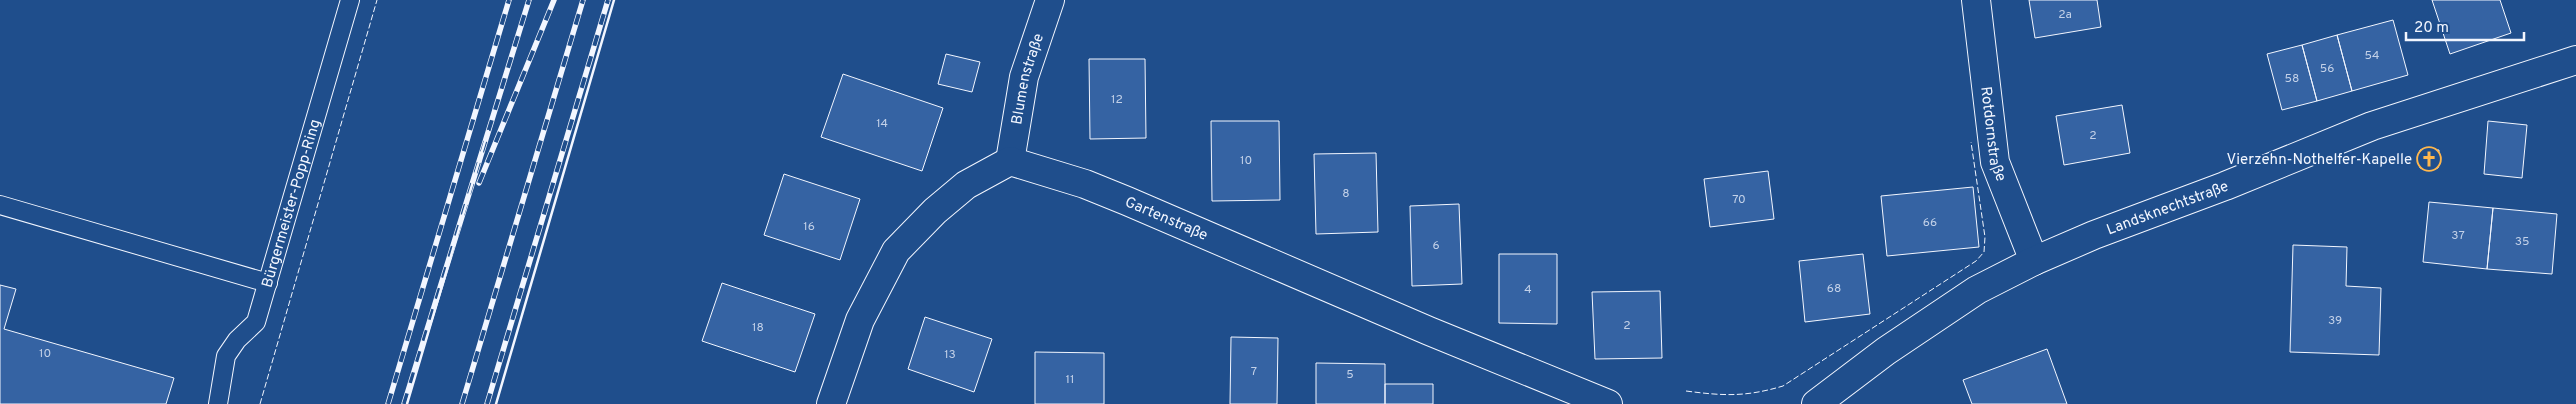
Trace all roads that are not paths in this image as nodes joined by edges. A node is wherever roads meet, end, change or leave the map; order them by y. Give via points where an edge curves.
1 (350, 0) edge
2 (1050, 0) edge
3 (1976, 0) edge
4 (2576, 60) edge
5 (1010, 161) junction
6 (0, 205) edge
7 (2034, 261) junction
8 (268, 283) junction
9 (218, 404) edge
10 (831, 404) edge
11 (1608, 404) edge
12 (1816, 404) edge

1 - 8 lane, Bürgermeister-Popp-Ring
2 - 5 street, Blumenstraße via 1024,77
3 - 7 street, Rotdornstraße via 1995,162
4 - 7 street, Landsknechtstraße via 2372,126
5 - 10 street via 966,185 896,251 860,320
5 - 11 street, Gartenstraße via 1127,201
6 - 8 lane, Bürgermeister-Popp-Ring
7 - 12 street, Landsknechtstraße via 1978,290 1886,351
8 - 9 lane via 256,322 226,356

